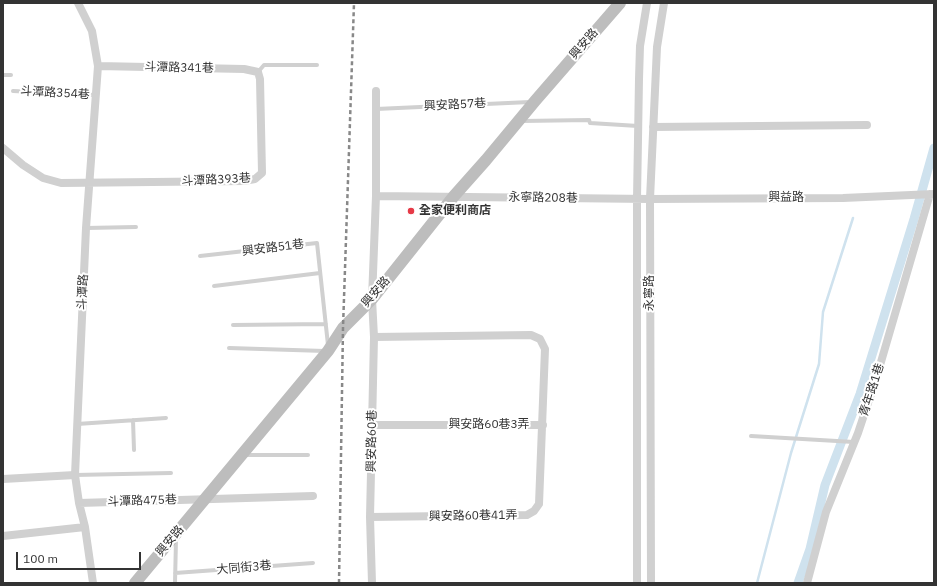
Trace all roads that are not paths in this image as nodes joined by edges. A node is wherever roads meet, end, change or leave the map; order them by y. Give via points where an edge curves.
1 (78, 3) edge
2 (620, 3) edge
3 (647, 3) edge
4 (664, 3) edge
5 (317, 65) dead end
6 (98, 66) junction
7 (258, 72) junction
8 (3, 75) edge
9 (11, 75) dead end
10 (13, 91) dead end
11 (376, 91) dead end
12 (96, 95) junction
13 (535, 101) junction
14 (376, 109) junction
15 (519, 121) junction
16 (867, 124) dead end
17 (639, 126) junction
18 (653, 127) junction
19 (3, 148) edge
20 (90, 184) junction
21 (932, 194) edge
22 (376, 196) junction
23 (454, 196) junction
24 (637, 199) junction
25 (650, 199) junction
26 (136, 226) dead end
27 (86, 228) junction
28 (200, 256) dead end
29 (320, 273) junction
30 (214, 286) dead end
31 (372, 299) junction
32 (326, 324) junction
33 (233, 325) dead end
34 (374, 337) junction
35 (229, 348) dead end
36 (328, 351) junction
37 (166, 418) dead end
38 (133, 420) junction
39 (77, 424) junction
40 (373, 425) junction
41 (543, 425) junction
42 (751, 436) dead end
43 (854, 442) junction
44 (134, 450) dead end
45 (243, 454) junction
46 (308, 455) dead end
47 (171, 473) dead end
48 (74, 475) junction
49 (3, 479) edge
50 (314, 496) dead end
51 (205, 499) junction
52 (79, 503) junction
53 (370, 517) junction
54 (85, 527) junction
55 (176, 534) junction
56 (3, 536) edge
57 (313, 563) dead end
58 (176, 573) junction
59 (93, 583) edge
60 (135, 583) edge
61 (175, 583) edge
62 (372, 583) edge
63 (637, 583) edge
64 (651, 583) edge
65 (807, 583) edge

1 - 6 street, 斗潭路 via 92,31
2 - 13 street, 興安路
3 - 17 street, 永寧路 via 640,46
4 - 18 street, 永寧路 via 657,47
5 - 7 lane via 264,65
6 - 7 street, 斗潭路341巷 via 244,69
6 - 12 street, 斗潭路
7 - 20 street, 斗潭路393巷 via 263,162 262,173 256,179
8 - 9 lane
10 - 12 lane, 斗潭路354巷
11 - 14 street, 興安路60巷
12 - 20 street, 斗潭路
13 - 14 lane, 興安路57巷
13 - 15 street, 興安路
14 - 22 street, 興安路60巷
15 - 17 lane via 589,120 590,123
15 - 23 street, 興安路
16 - 18 street
17 - 24 street, 永寧路
18 - 25 street, 永寧路
19 - 20 street, 斗潭路393巷 via 43,178 61,183
20 - 27 street, 斗潭路
21 - 25 street, 興益路 via 843,198
21 - 43 street, 青年路1巷 via 876,379
22 - 23 street, 永寧路208巷
22 - 31 street, 興安路60巷
23 - 24 street, 永寧路208巷
23 - 31 street, 興安路
24 - 25 street, 興益路
24 - 63 street, 永寧路
25 - 64 street, 永寧路
26 - 27 lane
27 - 39 street, 斗潭路
28 - 29 lane, 興安路51巷 via 317,243
29 - 30 lane
29 - 32 lane, 興安路51巷
31 - 34 street, 興安路60巷
31 - 36 street, 興安路 via 343,328
32 - 33 lane
32 - 36 lane, 興安路51巷
34 - 40 street, 興安路60巷
34 - 41 street, 興安路60巷3弄 via 531,335 540,339 545,349
35 - 36 lane
36 - 45 street, 興安路
37 - 38 lane
38 - 39 lane
38 - 44 lane
39 - 48 street, 斗潭路
40 - 41 street, 興安路60巷3弄
40 - 53 street, 興安路60巷
41 - 53 street, 興安路60巷41弄 via 539,504 527,515
42 - 43 lane
43 - 65 street, 青年路1巷 via 826,512
45 - 46 lane
45 - 51 street, 興安路
47 - 48 lane
48 - 49 street
48 - 52 street, 斗潭路
50 - 51 street, 斗潭路475巷
51 - 52 street, 斗潭路475巷
51 - 55 street, 興安路
52 - 54 street, 斗潭路
53 - 62 street, 興安路60巷
54 - 56 street
54 - 59 street, 斗潭路
55 - 58 lane
55 - 60 street, 興安路
57 - 58 lane, 大同街3巷
58 - 61 lane

